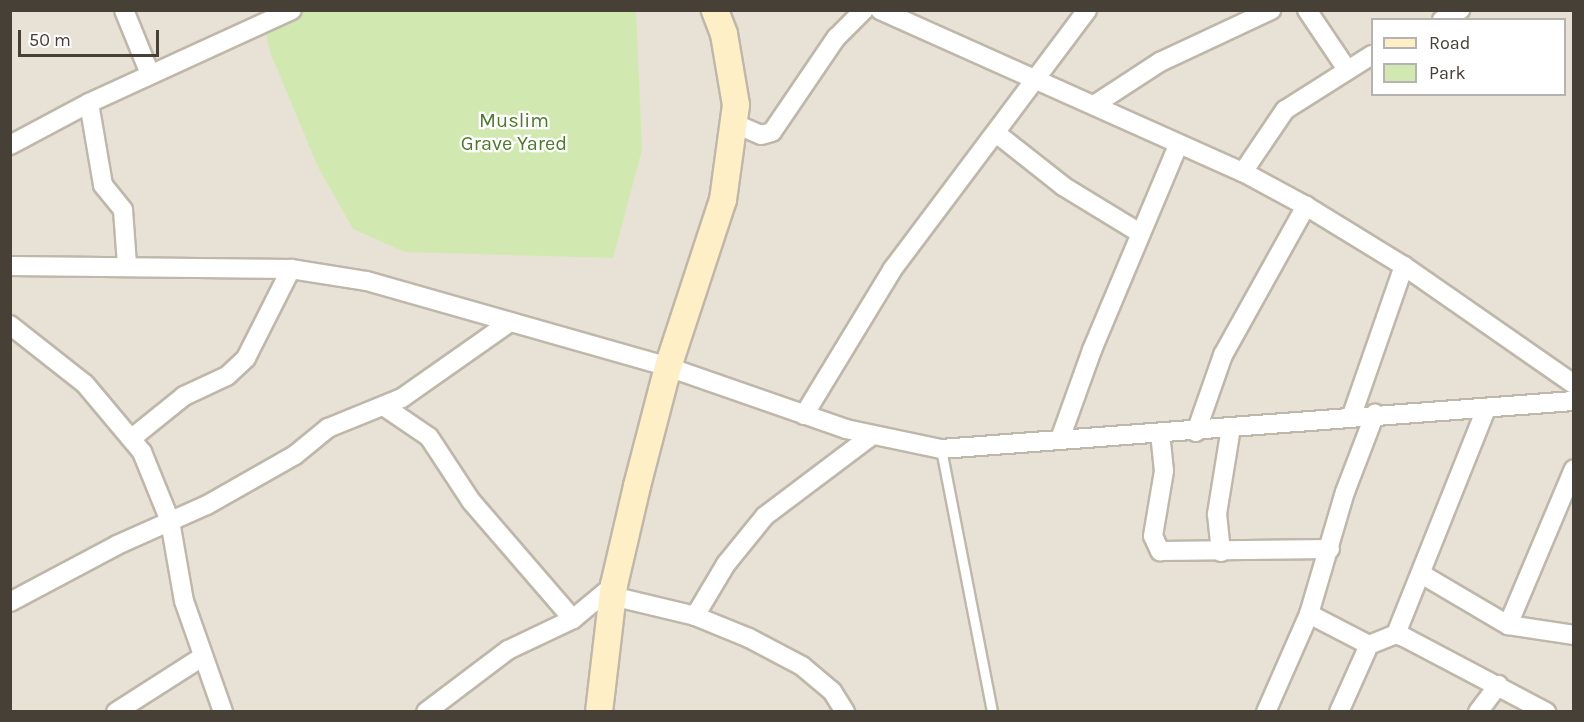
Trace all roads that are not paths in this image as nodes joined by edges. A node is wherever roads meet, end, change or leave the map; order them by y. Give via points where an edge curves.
1 (124, 10) edge
2 (292, 10) edge
3 (716, 10) edge
4 (864, 10) edge
5 (880, 10) edge
6 (1087, 10) edge
7 (1271, 10) edge
8 (1307, 10) edge
9 (1371, 56) edge
10 (1346, 68) junction
11 (150, 74) junction
12 (1034, 82) junction
13 (89, 103) junction
14 (1094, 105) junction
15 (733, 123) junction
16 (996, 133) junction
17 (10, 145) edge
18 (1178, 145) junction
19 (1243, 172) junction
20 (1306, 206) junction
21 (1140, 233) junction
22 (127, 265) junction
23 (10, 266) edge
24 (1404, 266) junction
25 (291, 269) junction
26 (510, 322) junction
27 (10, 325) edge
28 (668, 367) junction
29 (1574, 384) edge
30 (1574, 401) edge
31 (385, 407) junction
32 (1485, 412) junction
33 (1374, 414) junction
34 (804, 415) junction
35 (1352, 415) junction
36 (1231, 428) junction
37 (1196, 432) junction
38 (1160, 433) junction
39 (871, 436) junction
40 (132, 438) junction
41 (1060, 439) junction
42 (941, 449) junction
43 (1574, 469) edge
44 (1568, 498) edge
45 (170, 522) junction
46 (1330, 549) junction
47 (1221, 552) junction
48 (1423, 575) junction
49 (613, 591) junction
50 (10, 602) edge
51 (1309, 614) junction
52 (695, 616) junction
53 (573, 619) junction
54 (1508, 625) junction
55 (1396, 634) junction
56 (1574, 636) edge
57 (1369, 645) junction
58 (202, 657) junction
59 (1498, 685) junction
60 (1342, 710) edge
61 (116, 711) edge
62 (223, 711) edge
63 (426, 711) edge
64 (599, 711) edge
65 (846, 711) edge
66 (992, 711) edge
67 (1266, 711) edge
68 (1478, 711) edge
69 (1546, 711) edge

1 - 11 street
2 - 11 street
3 - 15 main road via 736,105
4 - 15 street via 836,38 772,132 761,135
5 - 12 street
6 - 12 street
7 - 14 street via 1160,62
8 - 10 street
9 - 10 street
10 - 19 street via 1285,110
11 - 13 street
12 - 14 street
12 - 16 street
13 - 17 street
13 - 22 street via 104,184 123,210
14 - 18 street
15 - 28 main road via 723,200
16 - 21 street via 1063,186
16 - 34 street via 892,270
18 - 19 street
18 - 21 street
19 - 20 street
20 - 24 street
20 - 37 street via 1222,355
21 - 41 street
22 - 23 street
22 - 25 street
24 - 29 street
24 - 35 street
25 - 26 street via 367,281
25 - 40 street via 246,358 227,376 184,396
26 - 28 street
26 - 31 street
27 - 40 street via 85,384
28 - 34 street
28 - 49 main road
30 - 32 street
31 - 45 street via 328,428 295,455
31 - 53 street via 429,436 471,501
32 - 33 street
32 - 48 street
33 - 35 street
33 - 46 street
34 - 39 street
35 - 36 street
36 - 37 street
36 - 47 street via 1217,514
37 - 38 street
38 - 41 street
38 - 47 street via 1164,471 1154,545 1170,554
39 - 42 street
39 - 52 street via 765,516 731,557
40 - 45 street
41 - 42 street
42 - 66 lane
43 - 44 street
44 - 54 street
45 - 50 street
45 - 58 street via 184,601
46 - 47 street
46 - 51 street
48 - 54 street
48 - 55 street
49 - 52 street
49 - 53 street
49 - 64 main road
51 - 57 street
51 - 67 street
52 - 65 street via 802,666 832,691
53 - 63 street via 508,650
54 - 56 street
55 - 57 street
55 - 59 street
57 - 60 street
58 - 61 street
58 - 62 street
59 - 68 street
59 - 69 street

